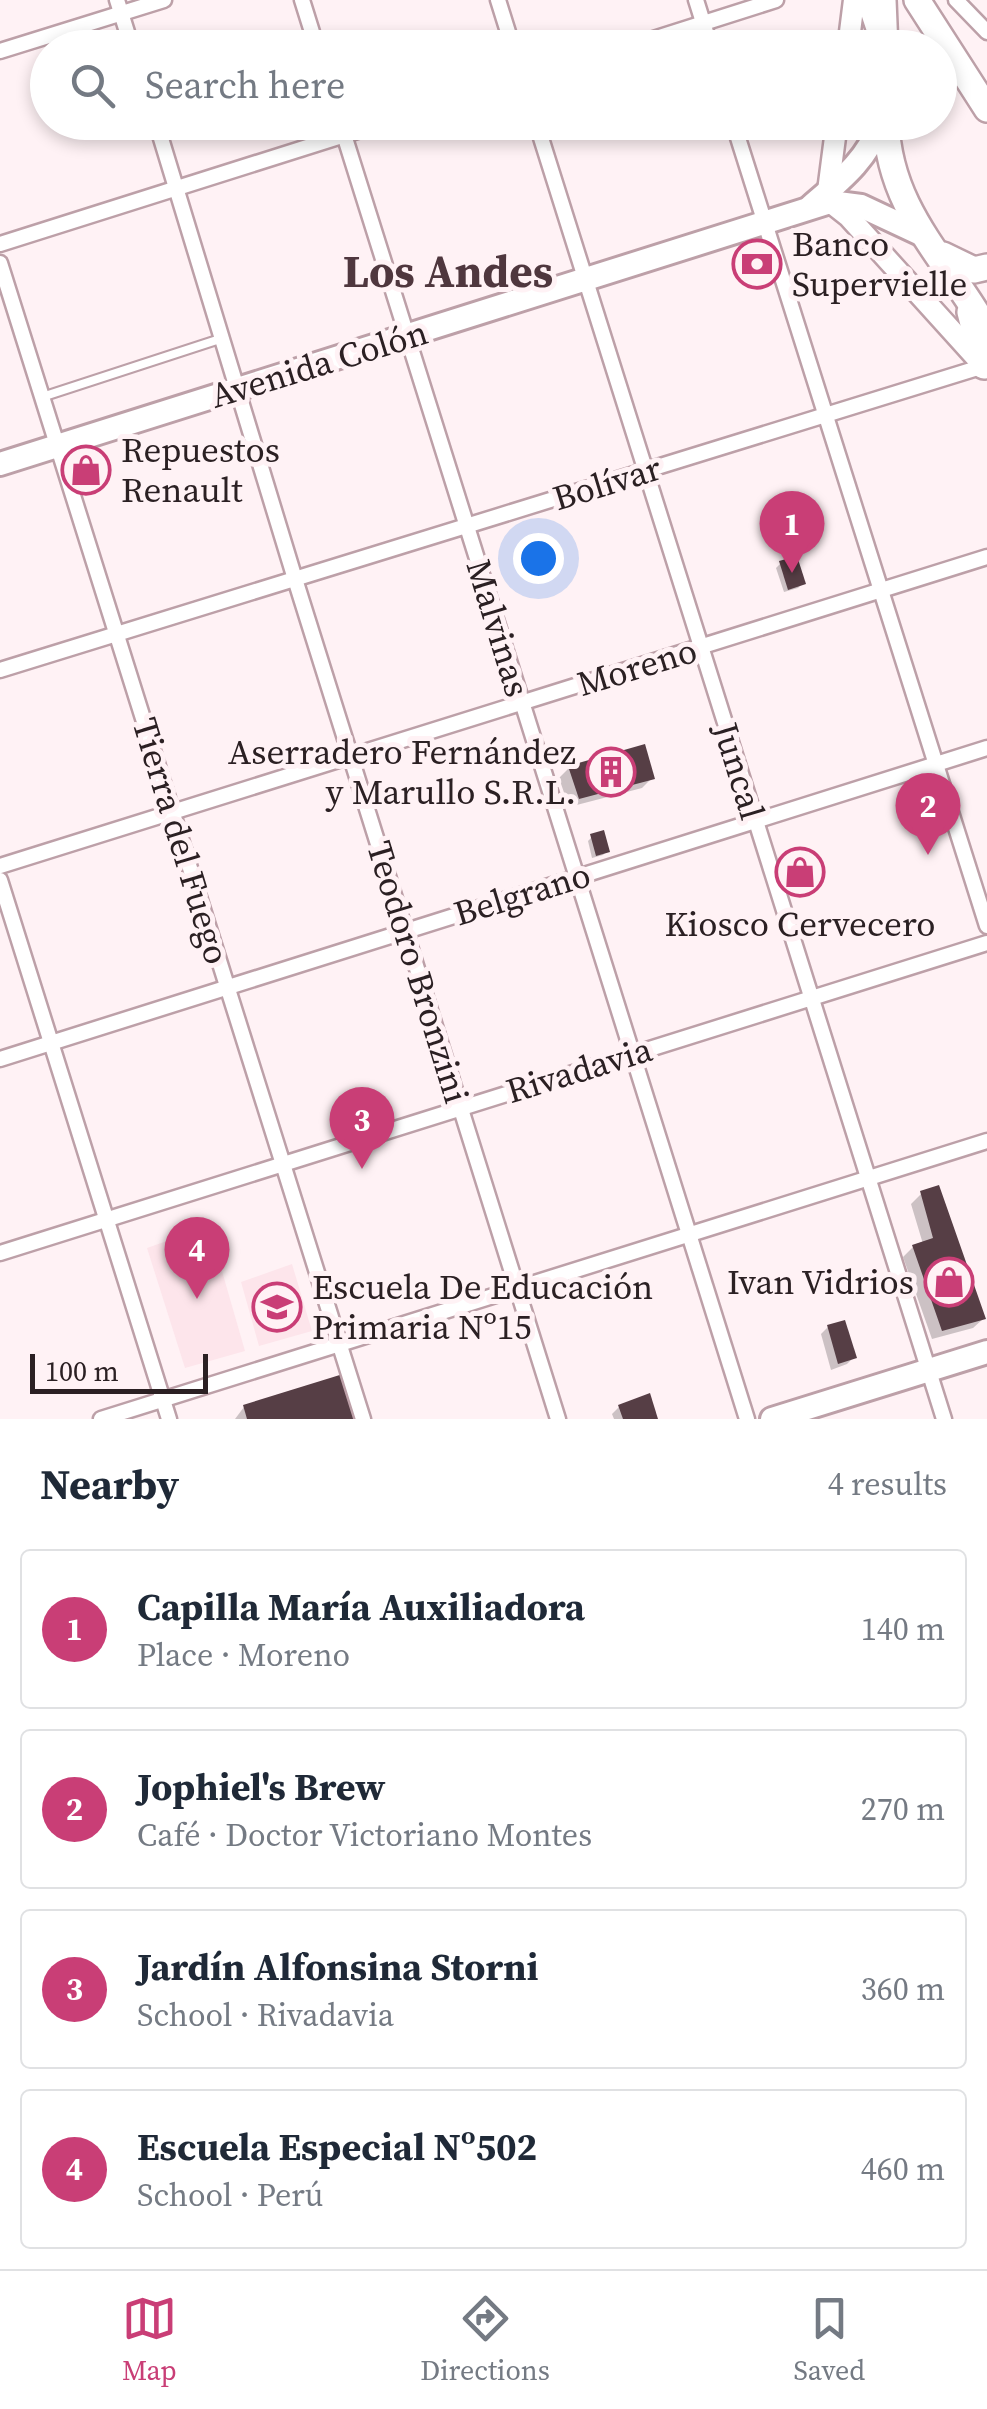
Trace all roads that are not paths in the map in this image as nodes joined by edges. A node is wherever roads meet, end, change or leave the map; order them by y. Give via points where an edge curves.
1 (164, 0) edge
2 (302, 0) edge
3 (498, 0) edge
4 (696, 0) edge
5 (776, 0) edge
6 (854, 0) edge
7 (867, 0) edge
8 (883, 0) edge
9 (917, 0) edge
10 (931, 0) edge
11 (956, 0) edge
12 (119, 7) edge
13 (704, 23) junction
14 (58, 30) edge
15 (311, 30) edge
16 (507, 30) edge
17 (682, 30) edge
18 (706, 30) edge
19 (850, 30) edge
20 (878, 30) edge
21 (884, 30) edge
22 (933, 30) edge
23 (938, 30) edge
24 (987, 32) edge
25 (30, 41) edge
26 (0, 52) edge
27 (957, 63) edge
28 (975, 82) edge
29 (987, 109) edge
30 (161, 140) edge
31 (312, 140) edge
32 (345, 140) edge
33 (542, 140) edge
34 (739, 140) edge
35 (834, 140) edge
36 (874, 140) edge
37 (887, 140) edge
38 (176, 189) junction
39 (822, 200) junction
40 (763, 221) junction
41 (930, 243) junction
42 (0, 244) edge
43 (0, 263) edge
44 (987, 267) edge
45 (585, 278) junction
46 (963, 288) junction
47 (987, 330) edge
48 (407, 336) junction
49 (224, 338) junction
50 (986, 371) edge
51 (239, 388) junction
52 (42, 398) junction
53 (826, 415) junction
54 (58, 447) junction
55 (0, 464) edge
56 (645, 471) junction
57 (466, 526) junction
58 (987, 557) edge
59 (295, 579) junction
60 (882, 590) junction
61 (116, 634) junction
62 (700, 647) junction
63 (0, 670) edge
64 (522, 703) junction
65 (987, 748) edge
66 (350, 756) junction
67 (936, 764) junction
68 (172, 812) junction
69 (755, 821) junction
70 (0, 866) edge
71 (577, 877) junction
72 (0, 880) edge
73 (987, 926) edge
74 (405, 931) junction
75 (987, 943) edge
76 (227, 988) junction
77 (810, 998) junction
78 (51, 1043) junction
79 (632, 1054) junction
80 (0, 1059) edge
81 (460, 1107) junction
82 (987, 1142) edge
83 (282, 1163) junction
84 (867, 1179) junction
85 (106, 1218) junction
86 (689, 1235) junction
87 (0, 1253) edge
88 (518, 1289) junction
89 (339, 1344) junction
90 (987, 1352) edge
91 (928, 1370) junction
92 (163, 1400) junction
93 (101, 1419) edge
94 (169, 1419) edge
95 (363, 1419) edge
96 (558, 1419) edge
97 (747, 1419) edge
98 (772, 1419) edge
99 (944, 1419) edge

1 - 12 street
2 - 15 street
3 - 16 street
4 - 13 street
5 - 13 street
6 - 19 street
7 - 20 street
8 - 21 highway
9 - 22 highway
10 - 23 street
11 - 24 street
12 - 14 street
13 - 17 street
13 - 18 street
25 - 26 street
27 - 28 highway
28 - 29 highway
30 - 38 street, Teodoro Bronzini
31 - 38 street
32 - 48 street, Malvinas
33 - 45 street, Juncal
34 - 40 street
35 - 39 street
36 - 39 main road, Avenida Colón
37 - 41 highway via 901,196
38 - 42 street
38 - 49 street, Teodoro Bronzini
39 - 40 main road, Avenida Colón
39 - 41 main road via 860,206
39 - 50 street via 849,217
40 - 45 main road, Avenida Colón
40 - 53 street
41 - 44 highway via 974,270
41 - 46 highway
43 - 52 street, Tierra del Fuego
45 - 48 main road, Avenida Colón
45 - 56 street, Juncal
46 - 47 highway
46 - 50 highway
48 - 51 main road, Avenida Colón
48 - 57 street, Malvinas
49 - 51 street, Teodoro Bronzini
49 - 52 lane
50 - 53 street, Bolívar
51 - 54 main road, Avenida Colón
51 - 59 street, Teodoro Bronzini
52 - 54 street, Tierra del Fuego
53 - 56 street, Bolívar
53 - 60 street
54 - 55 main road, Avenida Colón
54 - 61 street, Tierra del Fuego
56 - 57 street, Bolívar
56 - 62 street, Juncal
57 - 59 street, Bolívar
57 - 64 street, Malvinas
58 - 60 street, Moreno
59 - 61 street, Bolívar
59 - 66 street, Teodoro Bronzini
60 - 62 street, Moreno
60 - 67 street
61 - 63 street, Bolívar
61 - 68 street, Tierra del Fuego
62 - 64 street, Moreno
62 - 69 street, Juncal
64 - 66 street, Moreno
64 - 71 street, Malvinas
65 - 67 street, Belgrano
66 - 68 street, Moreno
66 - 74 street, Teodoro Bronzini
67 - 69 street, Belgrano
67 - 73 street
68 - 70 street, Moreno
68 - 76 street, Tierra del Fuego
69 - 71 street, Belgrano
69 - 77 street, Juncal
71 - 74 street, Belgrano
71 - 79 street, Malvinas
72 - 78 street
74 - 76 street, Belgrano
74 - 81 street, Teodoro Bronzini
75 - 77 street, Rivadavia
76 - 78 street, Belgrano
76 - 83 street, Tierra del Fuego
77 - 79 street, Rivadavia
77 - 84 street, Juncal
78 - 80 street, Belgrano
78 - 85 street
79 - 81 street, Rivadavia
79 - 86 street, Malvinas
81 - 83 street, Rivadavia
81 - 88 street, Teodoro Bronzini
82 - 84 street
83 - 85 street, Rivadavia
83 - 89 street, Tierra del Fuego
84 - 86 street
84 - 91 street, Juncal
85 - 87 street, Rivadavia
85 - 92 street
86 - 88 street
86 - 97 street, Malvinas
88 - 89 street
88 - 96 street, Teodoro Bronzini
89 - 92 street
89 - 95 street, Tierra del Fuego
90 - 91 main road
91 - 98 main road
91 - 99 street, Juncal
92 - 93 street
92 - 94 street

